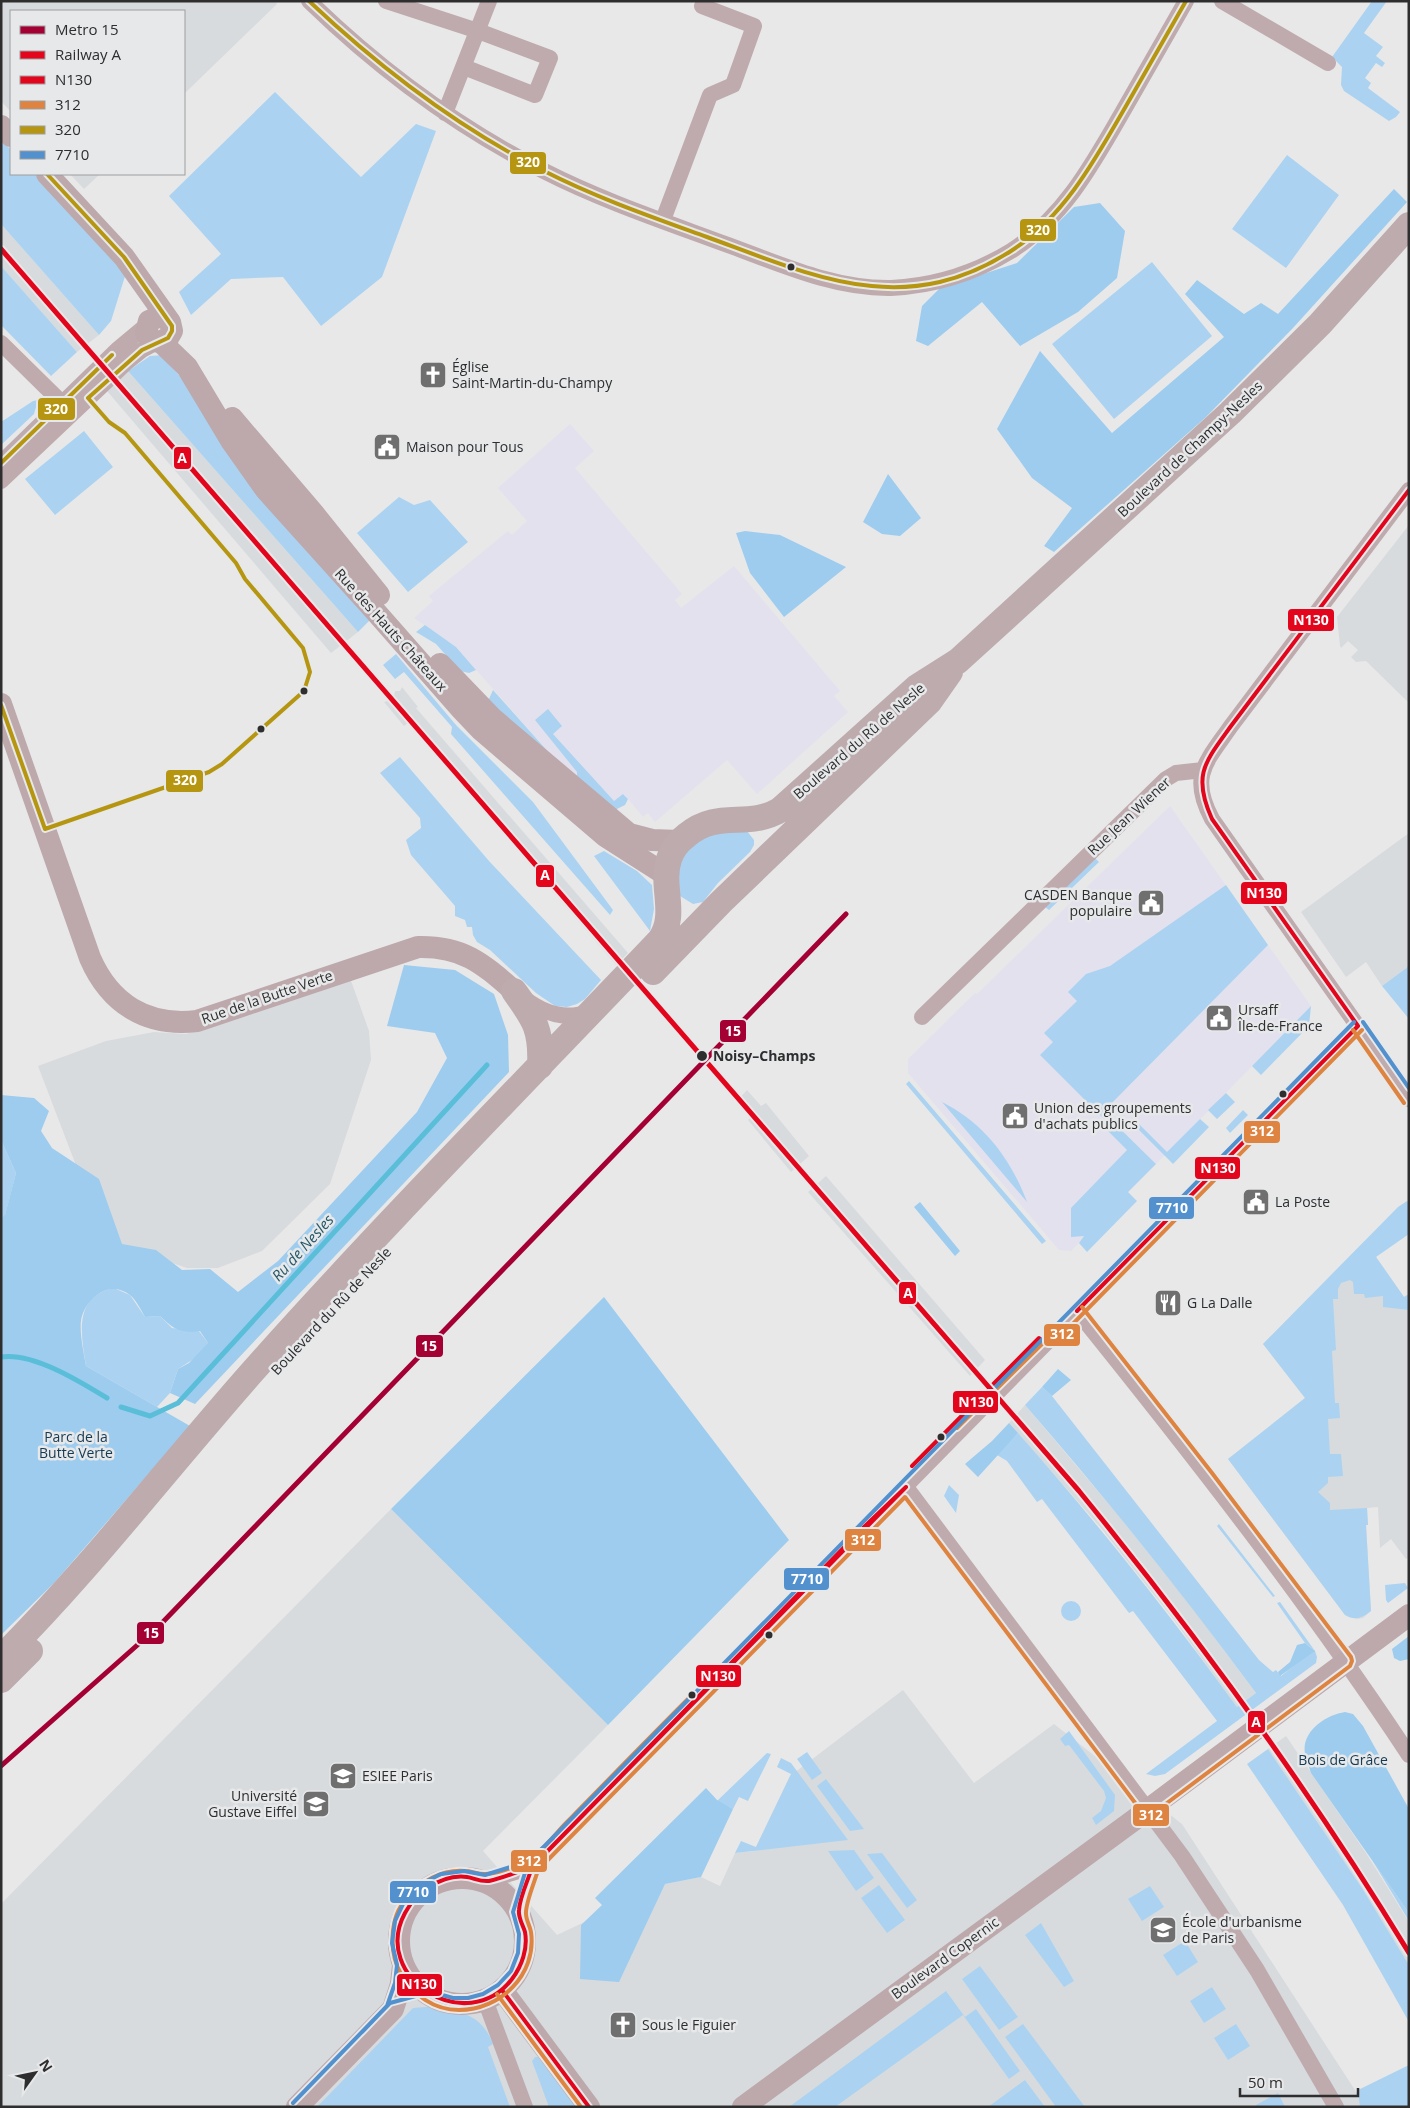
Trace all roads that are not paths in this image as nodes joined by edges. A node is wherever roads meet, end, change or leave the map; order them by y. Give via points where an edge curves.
1 (309, 1) edge
2 (386, 1) edge
3 (489, 1) edge
4 (1186, 1) edge
5 (1222, 1) edge
6 (702, 6) dead end
7 (478, 31) junction
8 (1328, 63) dead end
9 (464, 67) junction
10 (445, 114) junction
11 (1, 126) edge
12 (10, 135) edge
13 (48, 175) edge
14 (663, 220) junction
15 (1409, 226) edge
16 (159, 330) junction
17 (1, 343) edge
18 (99, 378) junction
19 (63, 404) junction
20 (1, 463) edge
21 (1, 481) edge
22 (1409, 490) edge
23 (958, 661) junction
24 (1, 704) edge
25 (1203, 770) junction
26 (740, 820) junction
27 (679, 841) junction
28 (755, 871) junction
29 (666, 875) junction
30 (721, 902) junction
31 (666, 947) junction
32 (514, 991) junction
33 (605, 1006) junction
34 (922, 1017) dead end
35 (1358, 1026) junction
36 (540, 1066) junction
37 (1409, 1099) edge
38 (1077, 1311) junction
39 (906, 1487) junction
40 (1409, 1615) edge
41 (1, 1658) edge
42 (1338, 1667) junction
43 (1, 1680) edge
44 (1409, 1755) edge
45 (1161, 1800) junction
46 (532, 1867) junction
47 (485, 1881) junction
48 (519, 1913) junction
49 (403, 1965) junction
50 (494, 1995) junction
51 (436, 1999) junction
52 (393, 2009) junction
53 (297, 2107) edge
54 (525, 2107) edge
55 (589, 2107) edge
56 (744, 2107) edge
57 (1336, 2107) edge

1 - 10 street via 373,59
2 - 7 street
3 - 7 street
4 - 14 street via 1076,189 1027,239 968,272 908,286 848,284 792,269
5 - 8 street
6 - 14 street via 754,26 733,85 710,94
7 - 9 street
7 - 9 street via 550,58 535,95
9 - 10 street
10 - 14 street via 543,170
11 - 12 street
13 - 16 street, Rue des Hauts Châteaux via 107,237 146,286
15 - 23 main road, Boulevard de Champy-Nesles via 1320,324 1236,407
16 - 18 street via 142,350 122,356
16 - 27 street, Rue des Hauts Châteaux via 186,349 242,431 421,644 492,718 629,834 652,840
16 - 29 street, Rue des Hauts Châteaux via 187,366 232,442 266,490 468,717 605,836
17 - 19 street
18 - 19 street
18 - 21 street
19 - 20 street
22 - 25 street via 1231,726
23 - 26 main road, Boulevard du Rû de Nesle via 917,687 780,810 759,819
23 - 28 main road, Boulevard du Rû de Nesle via 929,702
24 - 32 street, Rue de la Butte Verte via 90,958 113,994 133,1009 159,1020 198,1021 418,947 455,950 467,955
25 - 34 street, Rue Jean Wiener via 1176,773 1166,778
25 - 35 street via 1203,802 1212,820
26 - 27 main road, Boulevard du Rû de Nesle via 722,819 700,825
26 - 28 main road via 751,826 760,838 762,850
27 - 29 main road
28 - 30 main road
29 - 30 main road via 679,905 688,914 697,914
29 - 31 main road
30 - 31 main road, Boulevard du Rû de Nesle
31 - 33 main road, Boulevard du Rû de Nesle
32 - 33 street, Rue de la Butte Verte via 535,1007 561,1016 578,1016
32 - 36 main road via 538,1029
33 - 36 main road
33 - 43 main road, Boulevard du Rû de Nesle via 312,1327 121,1552
35 - 37 street
35 - 38 street
36 - 41 main road via 318,1299 43,1617
38 - 39 street
38 - 42 street via 1207,1477
39 - 45 street
39 - 46 street
40 - 42 street
42 - 44 street
42 - 45 street, Boulevard Copernic
45 - 56 street, Boulevard Copernic
45 - 57 street via 1182,1856 1256,1970
46 - 47 street
46 - 48 street
47 - 48 street via 499,1889
47 - 49 street via 464,1877 443,1880 424,1889 414,1899 401,1923 398,1944
48 - 50 street via 525,1933 524,1954 516,1974
49 - 51 street via 411,1979
49 - 52 street
50 - 51 street via 469,2004 452,2004
50 - 54 street
50 - 55 street
51 - 52 street
52 - 53 street

